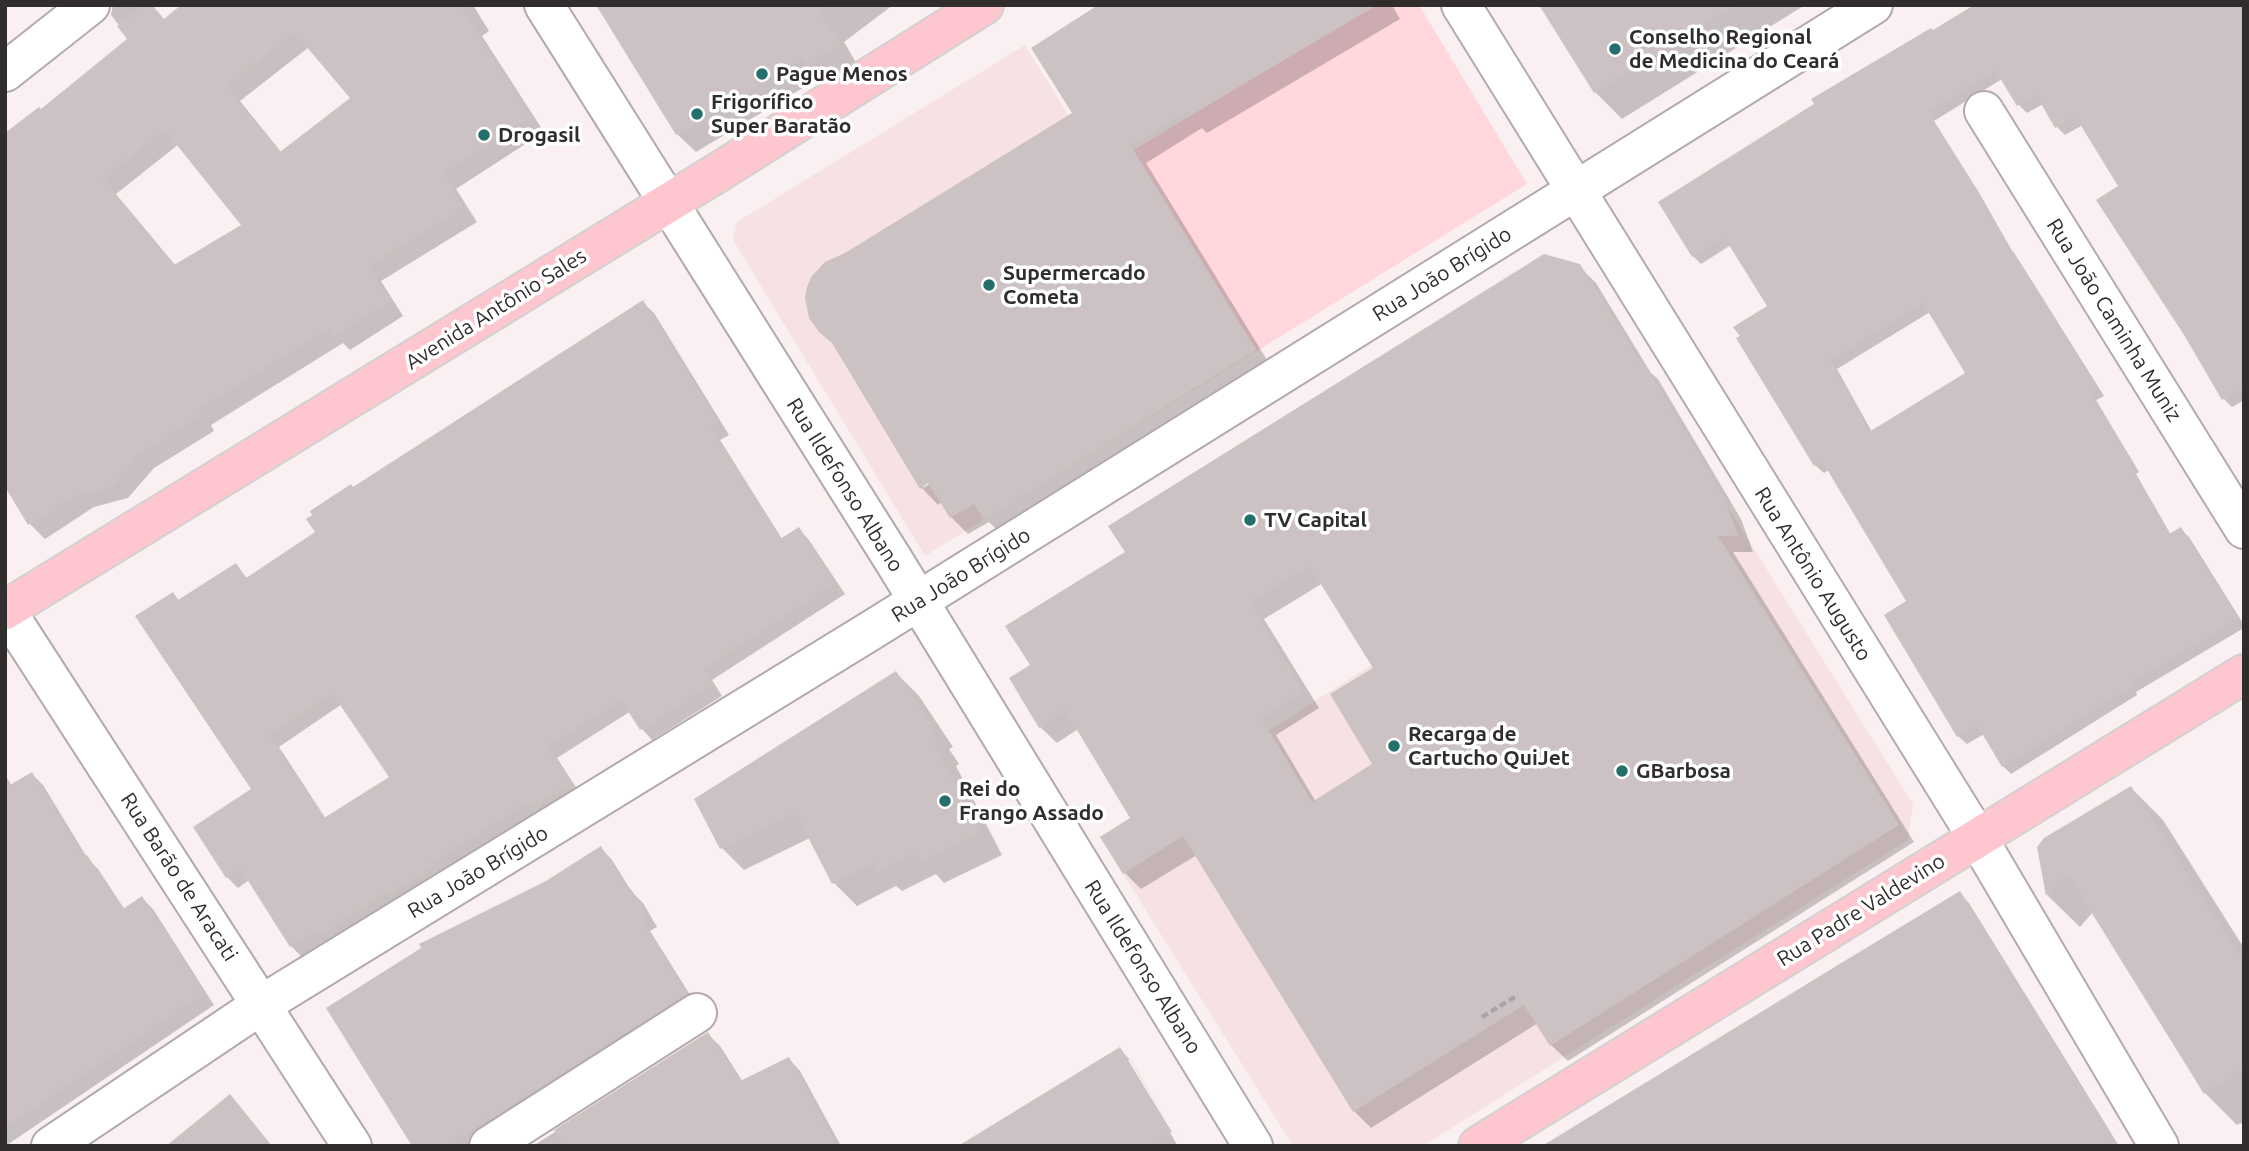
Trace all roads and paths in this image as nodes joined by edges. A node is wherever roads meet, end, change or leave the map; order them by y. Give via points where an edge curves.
1 (90, 5) edge
2 (544, 5) edge
3 (984, 5) edge
4 (1461, 5) edge
5 (1872, 5) edge
6 (5, 72) edge
7 (1984, 111) dead end
8 (1575, 191) junction
9 (667, 204) junction
10 (2244, 529) edge
11 (918, 601) junction
12 (5, 609) edge
13 (2244, 674) edge
14 (1977, 837) junction
15 (1518, 995) dead end
16 (261, 1004) junction
17 (696, 1013) dead end
18 (1482, 1017) dead end
19 (51, 1146) edge
20 (352, 1146) edge
21 (489, 1146) edge
22 (1253, 1146) edge
23 (1478, 1146) edge
24 (2159, 1146) edge

1 - 6 street
2 - 9 street, Rua Ildefonso Albano
3 - 9 main road, Avenida Antônio Sales
4 - 8 street, Rua Antônio Augusto
5 - 8 street, Rua João Brígido
7 - 10 street, Rua João Caminha Muniz
8 - 11 street, Rua João Brígido
8 - 14 street, Rua Antônio Augusto
9 - 11 street, Rua Ildefonso Albano
9 - 12 main road, Avenida Antônio Sales
11 - 16 street, Rua João Brígido
11 - 22 street, Rua Ildefonso Albano
12 - 16 street, Rua Barão de Aracati
13 - 14 main road, Rua Padre Valdevino
14 - 23 main road, Rua Padre Valdevino
14 - 24 street, Rua Antônio Augusto
15 - 18 path
16 - 19 street, Rua João Brígido
16 - 20 street, Rua Barão de Aracati
17 - 21 street

